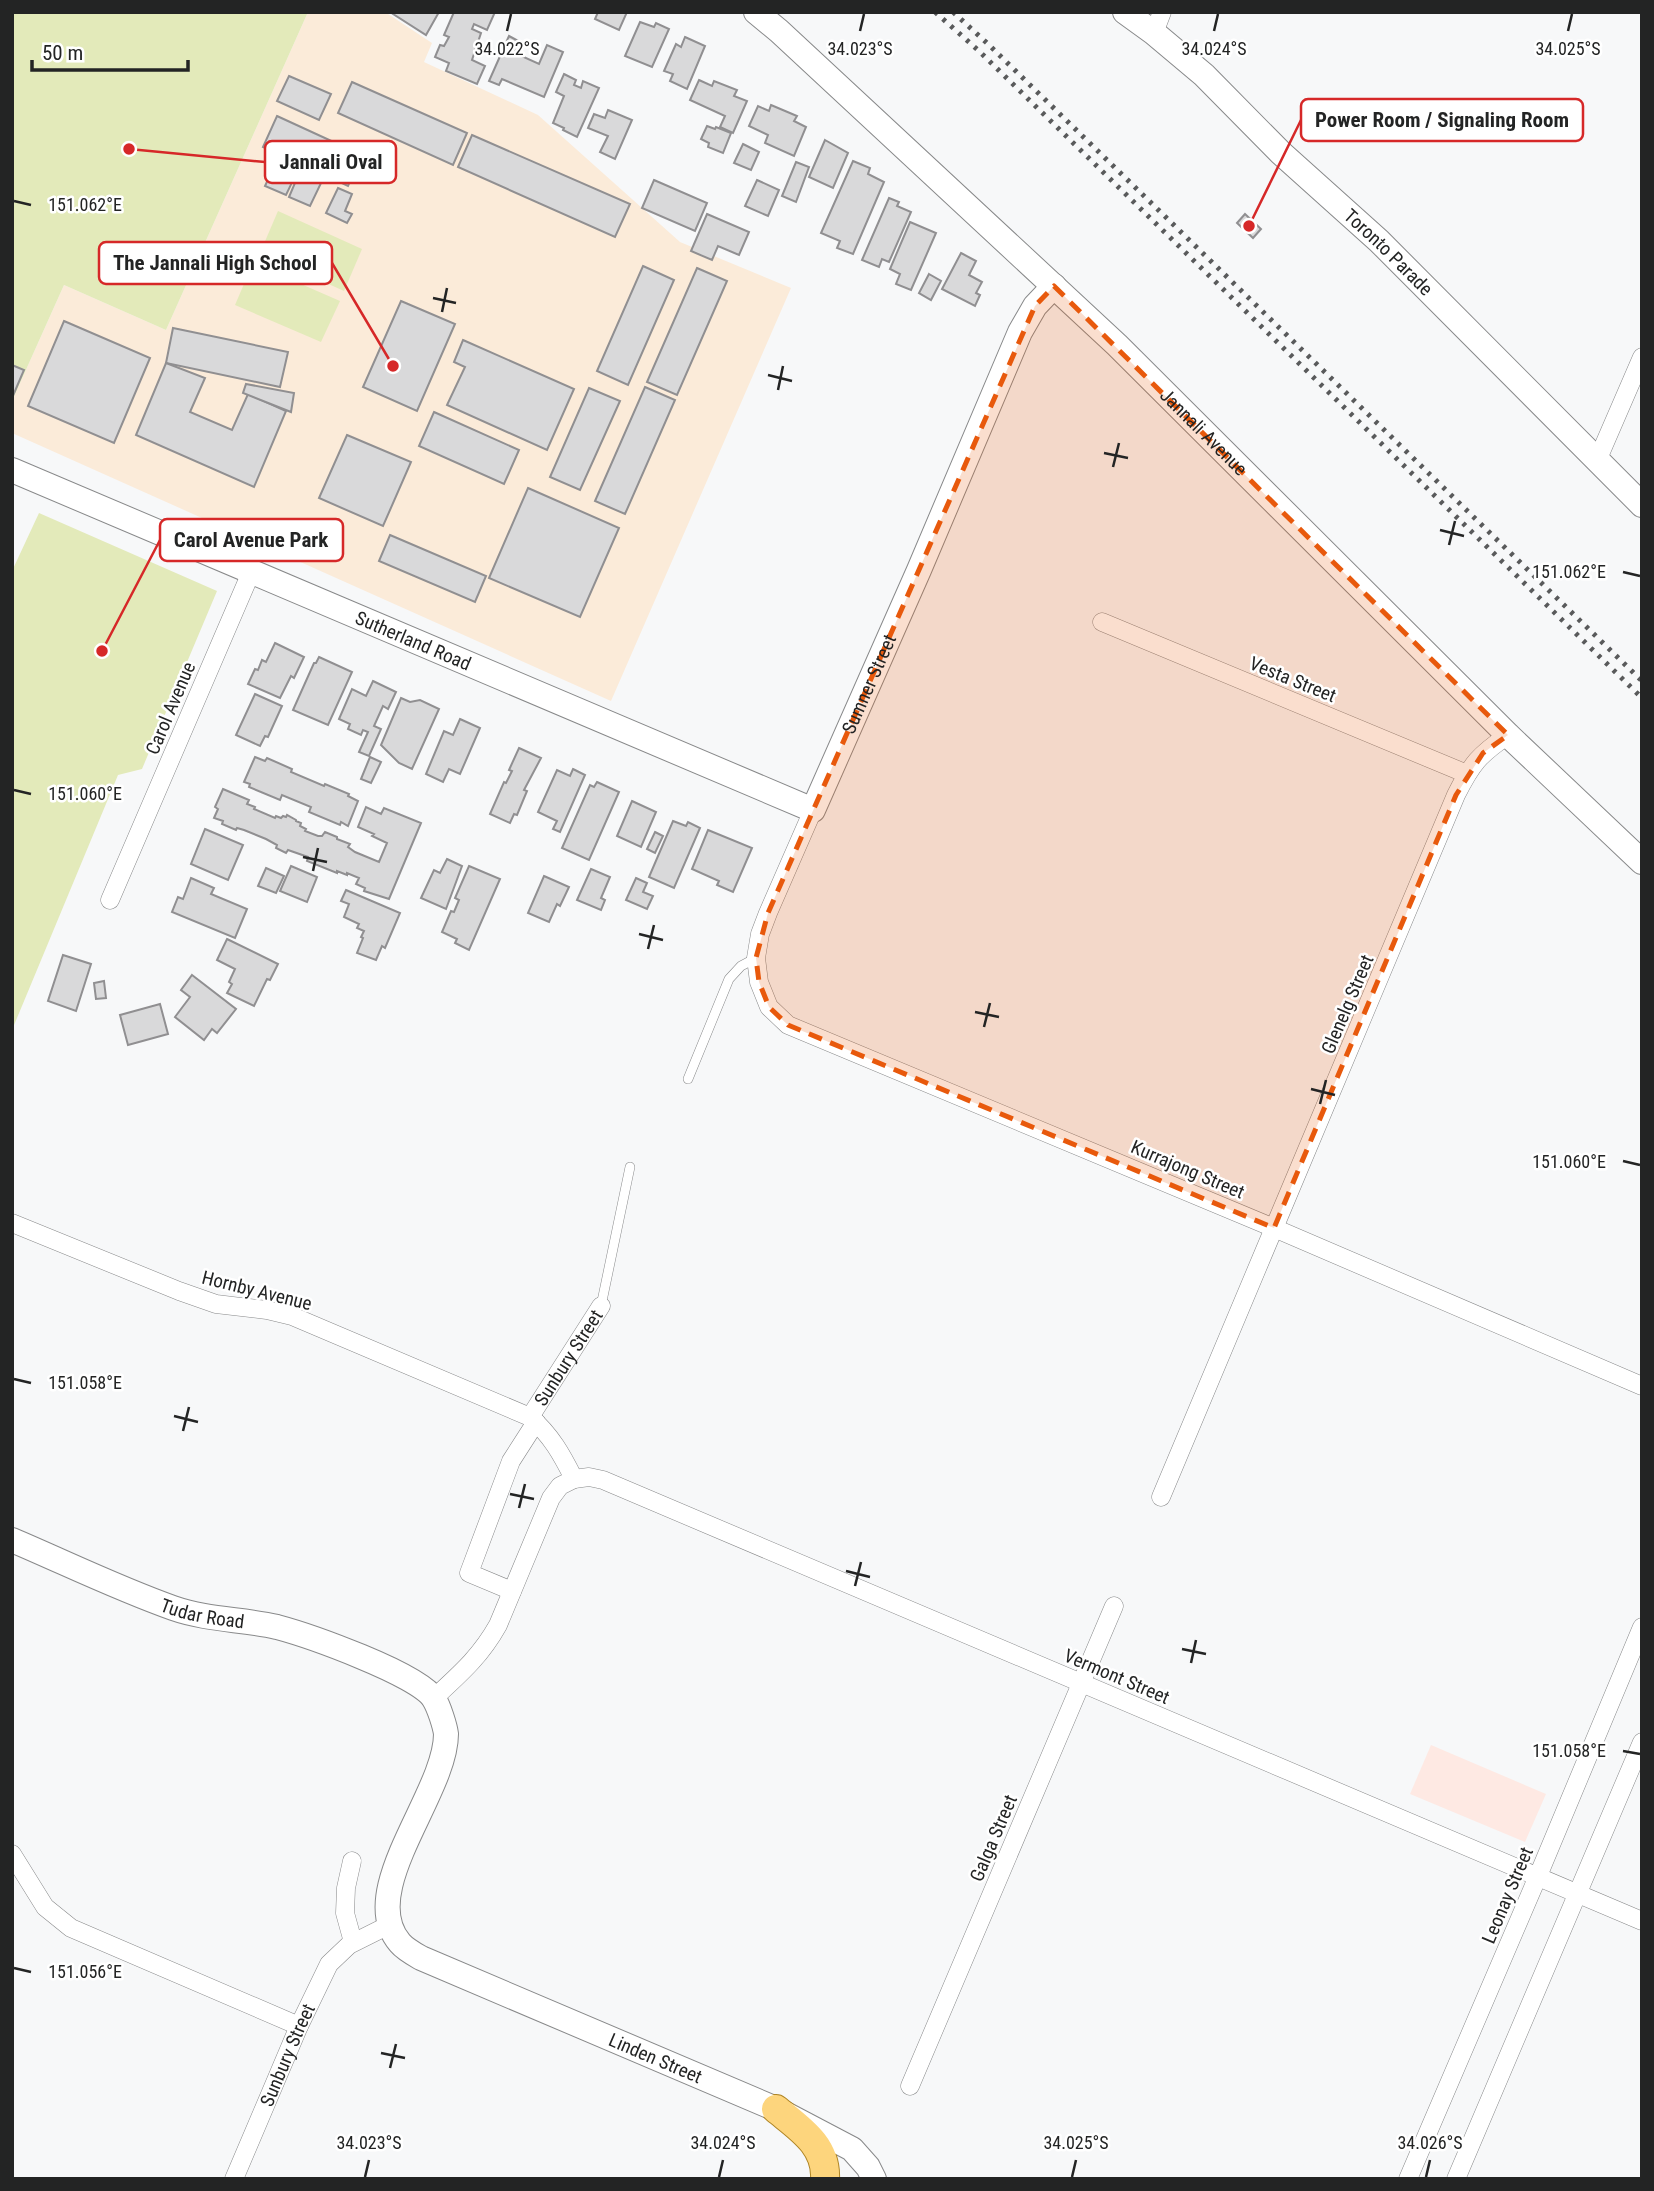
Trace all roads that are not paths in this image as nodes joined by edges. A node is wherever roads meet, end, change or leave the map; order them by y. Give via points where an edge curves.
1 (756, 12) edge
2 (1125, 12) edge
3 (1158, 23) edge
4 (1054, 286) junction
5 (1642, 357) edge
6 (1597, 461) junction
7 (12, 470) edge
8 (1642, 505) edge
9 (252, 570) junction
10 (1102, 622) dead end
11 (1508, 735) junction
12 (1467, 774) junction
13 (813, 810) junction
14 (1642, 862) edge
15 (110, 900) dead end
16 (757, 958) junction
17 (688, 1079) dead end
18 (630, 1167) dead end
19 (12, 1223) edge
20 (1274, 1228) junction
21 (601, 1306) joint
22 (1642, 1386) edge
23 (533, 1420) junction
24 (574, 1479) junction
25 (1161, 1497) dead end
26 (12, 1540) edge
27 (512, 1591) junction
28 (1114, 1606) dead end
29 (1642, 1627) edge
30 (1080, 1684) junction
31 (434, 1698) junction
32 (1642, 1742) edge
33 (12, 1854) edge
34 (352, 1861) dead end
35 (1538, 1876) junction
36 (1578, 1894) junction
37 (1642, 1921) edge
38 (389, 1925) junction
39 (353, 1942) junction
40 (299, 2025) junction
41 (911, 2086) dead end
42 (776, 2109) junction
43 (234, 2179) edge
44 (825, 2179) edge
45 (874, 2179) edge
46 (1408, 2179) edge
47 (1456, 2179) edge

1 - 4 street, Jannali Avenue
2 - 3 street, Toronto Parade
3 - 6 street, Toronto Parade via 1282,153 1379,241
4 - 11 street, Jannali Avenue
4 - 13 street, Sumner Street via 1020,332
5 - 6 street
6 - 8 street, Toronto Parade
7 - 9 street, Sutherland Road
9 - 13 street, Sutherland Road
9 - 15 street, Carol Avenue
10 - 12 street, Vesta Street
11 - 12 street, Glenelg Street via 1483,753
11 - 14 street, Jannali Avenue
12 - 20 street, Glenelg Street
13 - 16 street, Sumner Street via 760,934
16 - 17 lane via 741,965 729,979
16 - 20 street, Kurrajong Street via 759,982 769,1007 788,1025
18 - 21 lane, Sunbury Street
19 - 23 street, Hornby Avenue via 216,1304 292,1316
20 - 22 street, Kurrajong Street
20 - 25 street, Glenelg Street
21 - 23 street, Sunbury Street
23 - 24 street, Sunbury Street via 559,1449
23 - 27 street, Sunbury Street via 511,1461 469,1573
24 - 27 street via 560,1486 551,1498
24 - 30 street, Vermont Street via 603,1480
26 - 31 street, Tudar Road via 172,1608 311,1637 398,1674
27 - 31 street via 475,1660
28 - 30 street, Galga Street
29 - 35 street, Leonay Street
30 - 35 street, Vermont Street
30 - 41 street, Galga Street
31 - 38 street via 446,1733 442,1755 392,1877
32 - 36 street
33 - 40 street via 45,1907 71,1928
34 - 39 street via 345,1913
35 - 36 street, Vermont Street
35 - 46 street, Leonay Street
36 - 37 street, Vermont Street
36 - 47 street
38 - 39 street, Sunbury Street
38 - 42 street, Linden Street via 400,1944 421,1958
39 - 40 street, Sunbury Street via 329,1964
40 - 43 street, Sunbury Street
42 - 44 main road via 818,2147 826,2166
42 - 45 street, Linden Street via 852,2149

